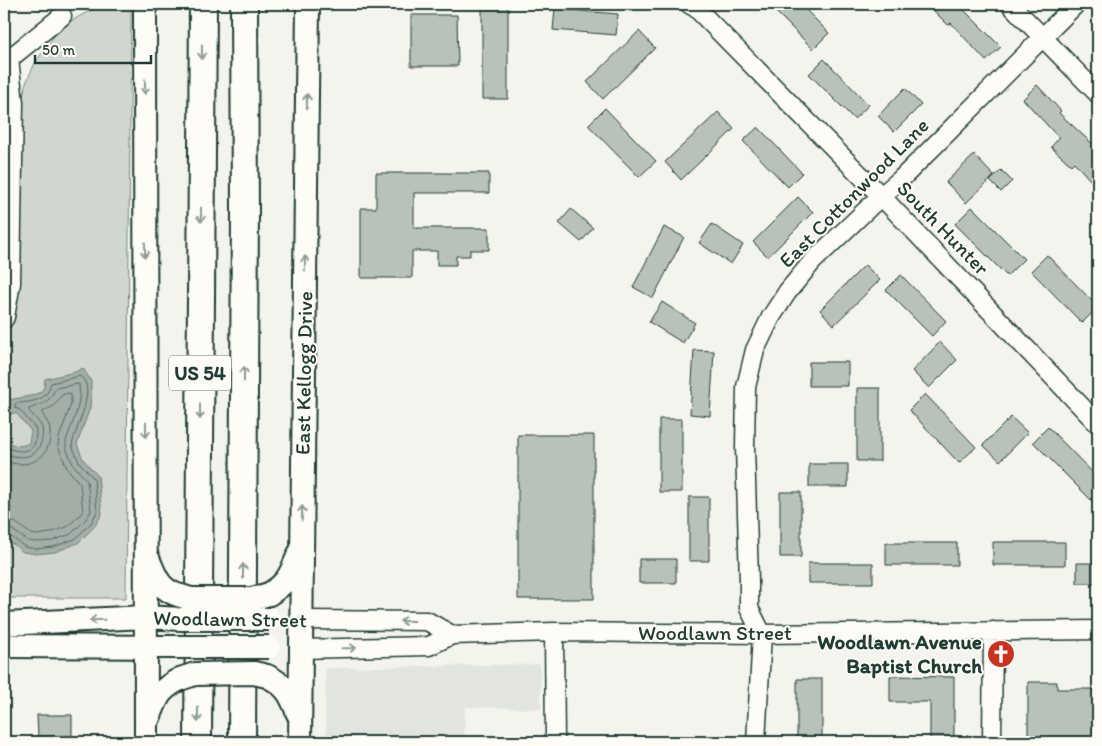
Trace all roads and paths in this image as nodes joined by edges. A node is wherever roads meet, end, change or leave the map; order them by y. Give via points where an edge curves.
1 (145, 4) edge
2 (202, 4) edge
3 (244, 4) edge
4 (253, 4) edge
5 (308, 4) edge
6 (688, 4) edge
7 (1010, 4) edge
8 (1076, 4) edge
9 (62, 16) dead end
10 (1042, 38) junction
11 (6, 57) edge
12 (1098, 94) edge
13 (881, 196) junction
14 (245, 211) junction
15 (4, 319) edge
16 (1098, 424) edge
17 (302, 550) junction
18 (146, 555) junction
19 (181, 608) junction
20 (145, 618) junction
21 (301, 620) junction
22 (4, 624) edge
23 (1098, 630) edge
24 (993, 631) junction
25 (554, 632) junction
26 (762, 634) junction
27 (452, 635) junction
28 (4, 646) edge
29 (145, 647) junction
30 (300, 649) junction
31 (300, 720) junction
32 (146, 734) edge
33 (198, 742) edge
34 (242, 742) edge
35 (300, 742) edge
36 (555, 742) edge
37 (756, 742) edge
38 (992, 742) edge

1 -> 18 main road
2 -> 33 highway, US 54
3 - 14 highway, US 54
4 - 14 highway
17 -> 5 main road, East Kellogg Drive
6 - 13 street, South Hunter via 696,8
7 - 10 street
8 - 10 street, East Cottonwood Lane
9 - 11 street
10 - 12 street
10 - 13 street, East Cottonwood Lane
11 - 15 street via 14,102 12,283
13 - 16 street, South Hunter
13 - 26 street, East Cottonwood Lane via 812,262 788,291 755,350 746,386 745,447 749,608
34 -> 14 highway, US 54
17 - 19 main road, bridge via 289,577 269,594 252,599 191,599
17 - 21 main road, East Kellogg Drive
18 - 19 main road via 157,581 172,594
18 - 20 main road
19 - 20 main road, Woodlawn Street
19 - 21 main road, Woodlawn Street, bridge
20 -> 22 main road, Woodlawn Street
20 - 29 main road
27 -> 21 street, Woodlawn Street via 427,621
21 - 30 main road, East Kellogg Drive
23 - 24 street, Woodlawn Street
24 - 26 street, Woodlawn Street
24 - 38 street
25 - 26 street, Woodlawn Street
25 - 27 street, Woodlawn Street
25 - 36 street
26 - 37 street
30 -> 27 street, Woodlawn Street via 430,646
28 - 29 main road, Woodlawn Street
29 - 30 main road, Woodlawn Street, bridge
29 - 32 main road
30 - 31 main road, East Kellogg Drive
31 - 32 main road, bridge via 290,695 267,676 254,673 195,674 168,685 159,694
31 - 35 main road, East Kellogg Drive

